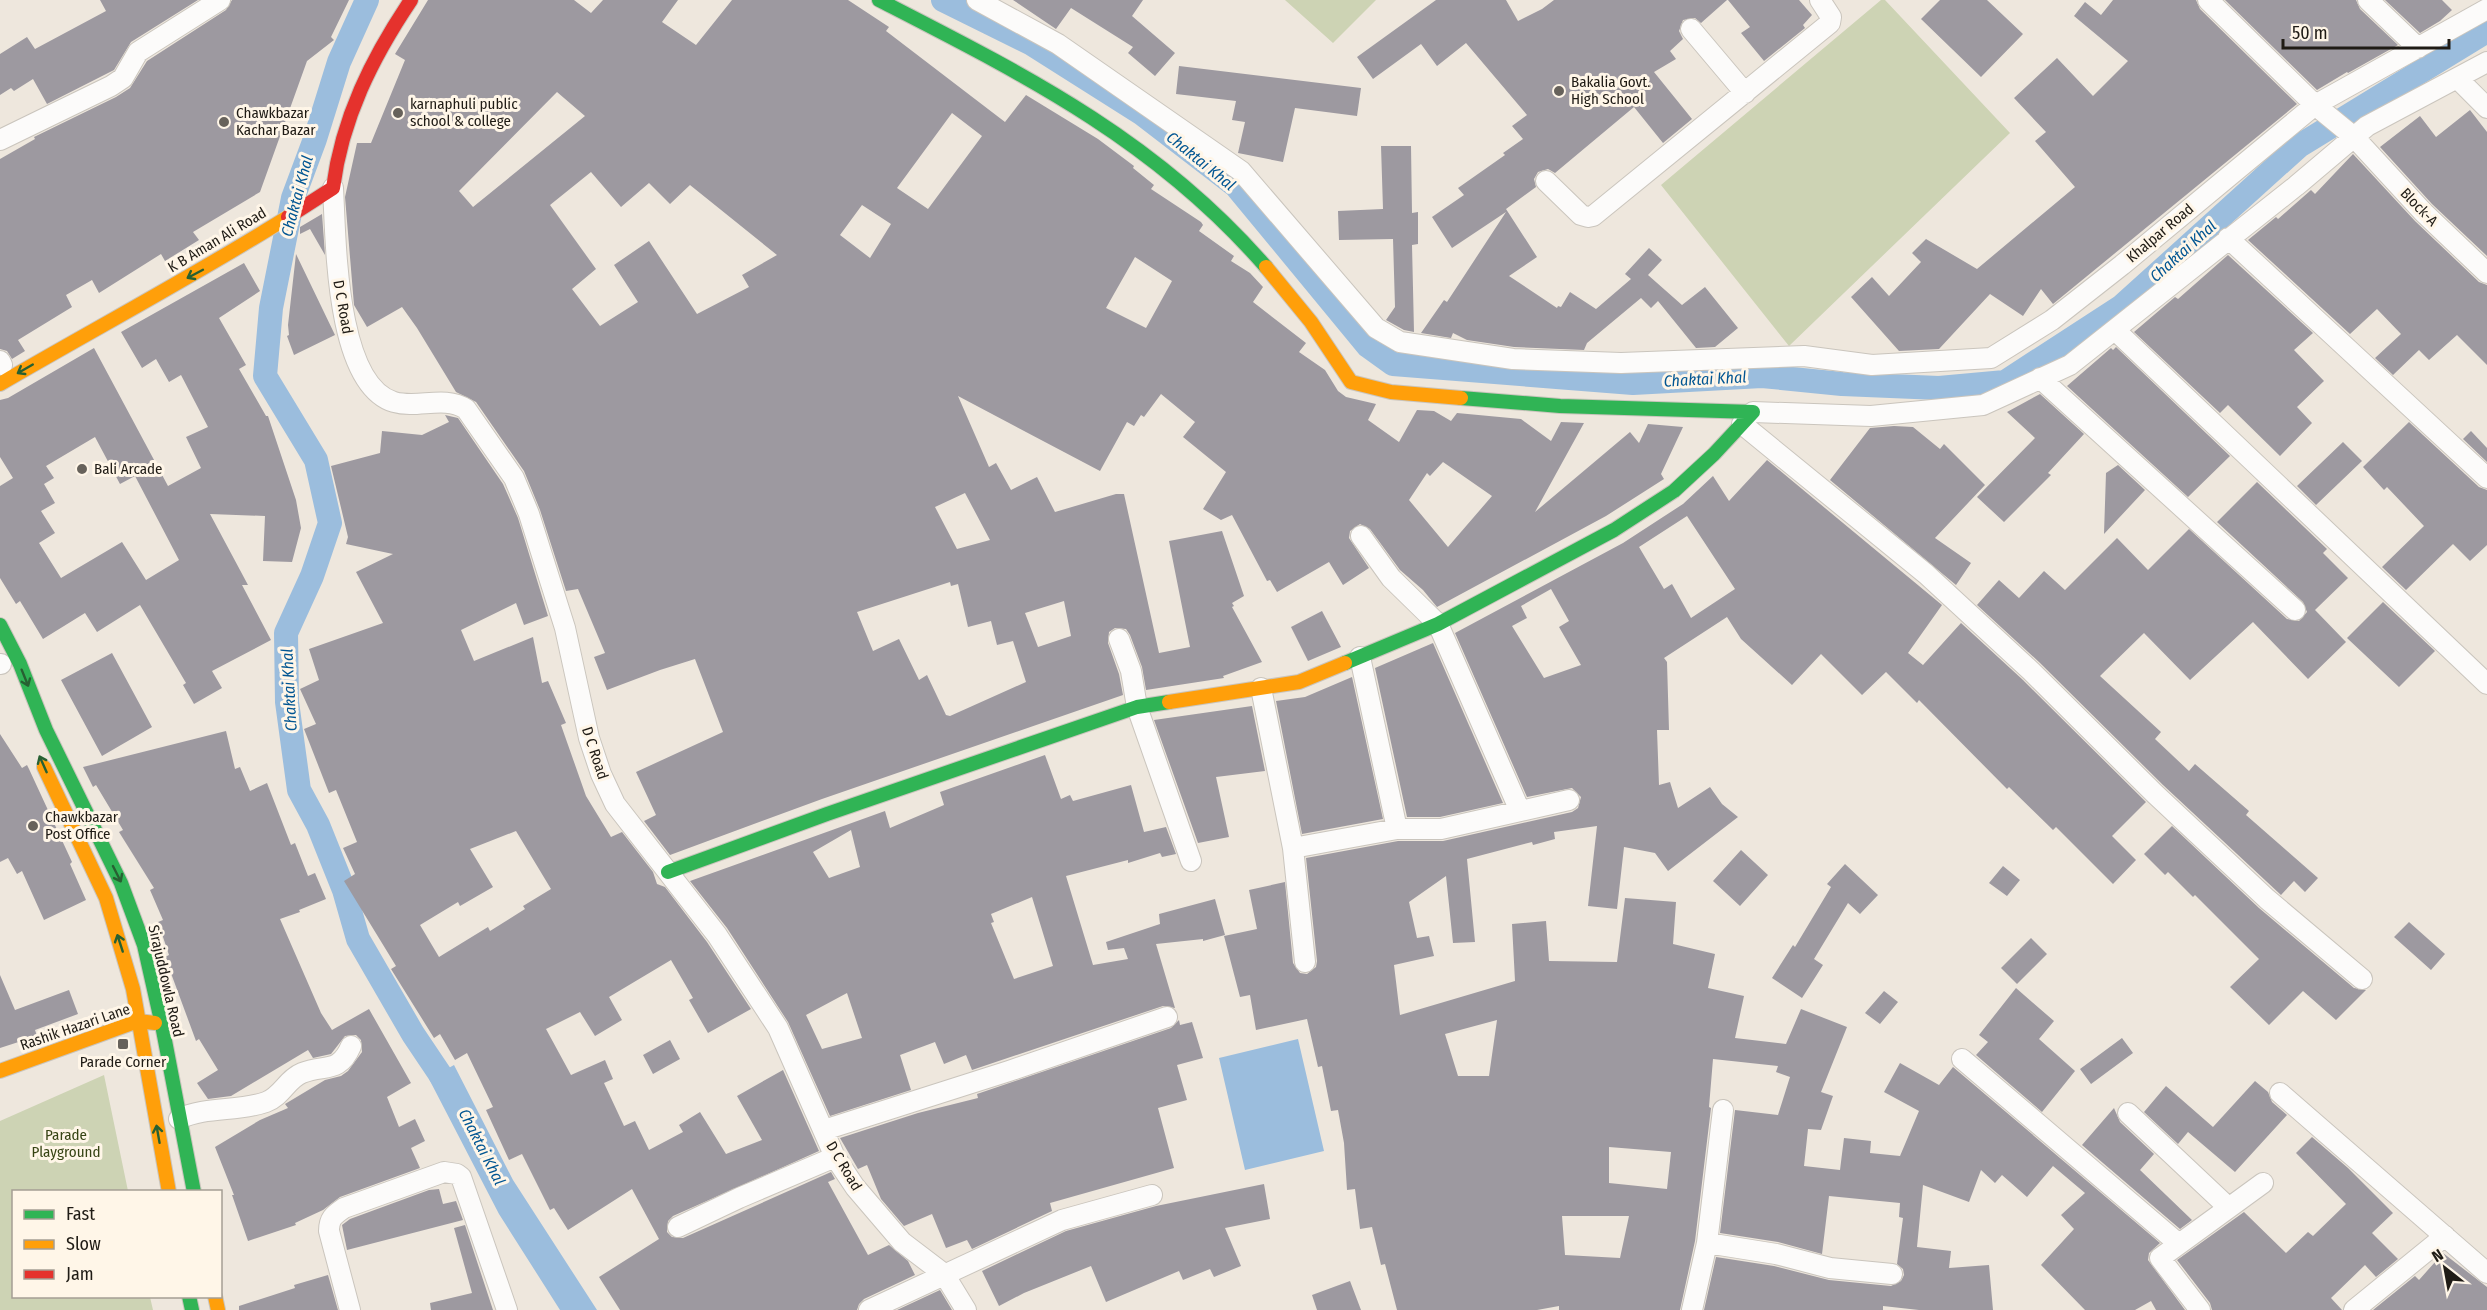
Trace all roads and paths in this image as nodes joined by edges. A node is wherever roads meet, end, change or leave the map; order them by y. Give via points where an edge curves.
1 (220, 0) edge
2 (411, 0) edge
3 (879, 0) edge
4 (977, 0) edge
5 (1820, 0) edge
6 (2208, 0) edge
7 (2368, 0) edge
8 (2477, 8) edge
9 (1691, 29) dead end
10 (2418, 48) junction
11 (2487, 62) edge
12 (2458, 79) junction
13 (1745, 93) junction
14 (2315, 105) junction
15 (2487, 108) edge
16 (2354, 137) junction
17 (0, 140) edge
18 (334, 181) junction
19 (1546, 181) dead end
20 (2228, 238) junction
21 (218, 243) dead end
22 (221, 259) junction
23 (2487, 273) edge
24 (2115, 330) junction
25 (3, 367) edge
26 (2040, 378) junction
27 (1748, 418) junction
28 (2487, 478) edge
29 (1361, 536) dead end
30 (2295, 610) dead end
31 (1438, 624) junction
32 (0, 625) edge
33 (1119, 639) dead end
34 (1360, 657) junction
35 (2487, 684) edge
36 (1261, 688) junction
37 (1137, 707) junction
38 (38, 754) dead end
39 (1569, 801) dead end
40 (1520, 811) junction
41 (1397, 829) junction
42 (1293, 848) junction
43 (1191, 861) dead end
44 (668, 872) junction
45 (1305, 962) dead end
46 (2362, 979) dead end
47 (1167, 1017) dead end
48 (138, 1021) junction
49 (162, 1024) junction
50 (351, 1046) dead end
51 (1962, 1059) dead end
52 (0, 1071) edge
53 (2280, 1093) dead end
54 (1723, 1110) dead end
55 (2128, 1113) dead end
56 (179, 1119) junction
57 (824, 1130) junction
58 (835, 1157) junction
59 (2263, 1183) dead end
60 (169, 1190) edge
61 (194, 1190) edge
62 (1152, 1195) dead end
63 (2229, 1208) junction
64 (678, 1227) dead end
65 (2445, 1236) junction
66 (1707, 1243) junction
67 (2179, 1244) junction
68 (2487, 1273) edge
69 (1892, 1274) dead end
70 (944, 1275) junction
71 (350, 1310) edge
72 (507, 1310) edge
73 (869, 1310) edge
74 (966, 1310) edge
75 (1692, 1310) edge
76 (2200, 1310) edge
77 (2354, 1310) edge

1 - 17 street via 138,52 123,78 111,86
2 - 18 street via 392,27 348,117
3 - 27 street via 1032,80 1107,126 1175,179 1247,245 1306,315 1351,382 1391,392
4 - 14 street, Khalpar Road via 1058,44 1241,171 1376,328 1400,342 1513,359 1621,363 1803,356 1872,365 1991,358 2060,313
5 - 13 street via 1831,17 1830,23
6 - 14 street
7 - 10 street
8 - 10 street, Khalpar Road
9 - 13 street
10 - 14 street, Khalpar Road
11 - 12 street
12 - 15 street
12 - 16 street via 2367,126
13 - 19 street via 1593,216 1581,215
14 - 16 street, Block-A
16 - 20 street
16 - 23 street, Block-A via 2423,212
18 - 22 street, K B Aman Ali Road via 258,224
18 - 44 street, D C Road via 337,273 347,336 365,377 393,402 446,402 466,409 514,478 565,628 589,738 601,774 615,804
20 - 24 street
20 - 28 street
21 - 22 street
22 -> 25 street, K B Aman Ali Road via 120,314
24 - 26 street via 2070,365
24 - 35 street
26 - 27 street via 1983,405 1871,416
26 - 30 street
27 - 31 street via 1674,491 1614,530
27 - 46 street via 2031,670 2267,899
29 - 31 street via 1391,578
31 - 34 street
31 - 40 street
32 -> 49 street, Sirajuddowla Road via 121,883 144,945
33 - 37 street via 1131,671
34 - 36 street via 1299,682
34 - 41 street
36 - 37 street
36 - 42 street
37 - 43 street
37 - 44 street
48 -> 38 street via 126,961 106,898
39 - 40 street
40 - 41 street via 1442,829
41 - 42 street
42 - 45 street
44 - 57 street, D C Road via 717,935 778,1028
47 - 57 street
48 - 49 street, Rashik Hazari Lane
48 - 52 street, Rashik Hazari Lane
60 -> 48 street
49 - 56 street, Sirajuddowla Road
50 - 56 street via 339,1064 302,1073 266,1102 191,1113
51 - 67 street
53 - 65 street
54 - 66 street
55 - 63 street
56 - 61 street, Sirajuddowla Road
57 - 58 street, D C Road
58 - 64 street
58 - 70 street, D C Road via 886,1226
59 - 63 street
62 - 70 street via 1062,1220
63 - 67 street
65 - 68 street
65 - 77 street
66 - 69 street via 1830,1268
66 - 75 street
67 - 76 street via 2160,1258
70 - 73 street
70 - 74 street, D C Road
71 - 72 street via 329,1231 332,1217 344,1208 444,1172 461,1177

